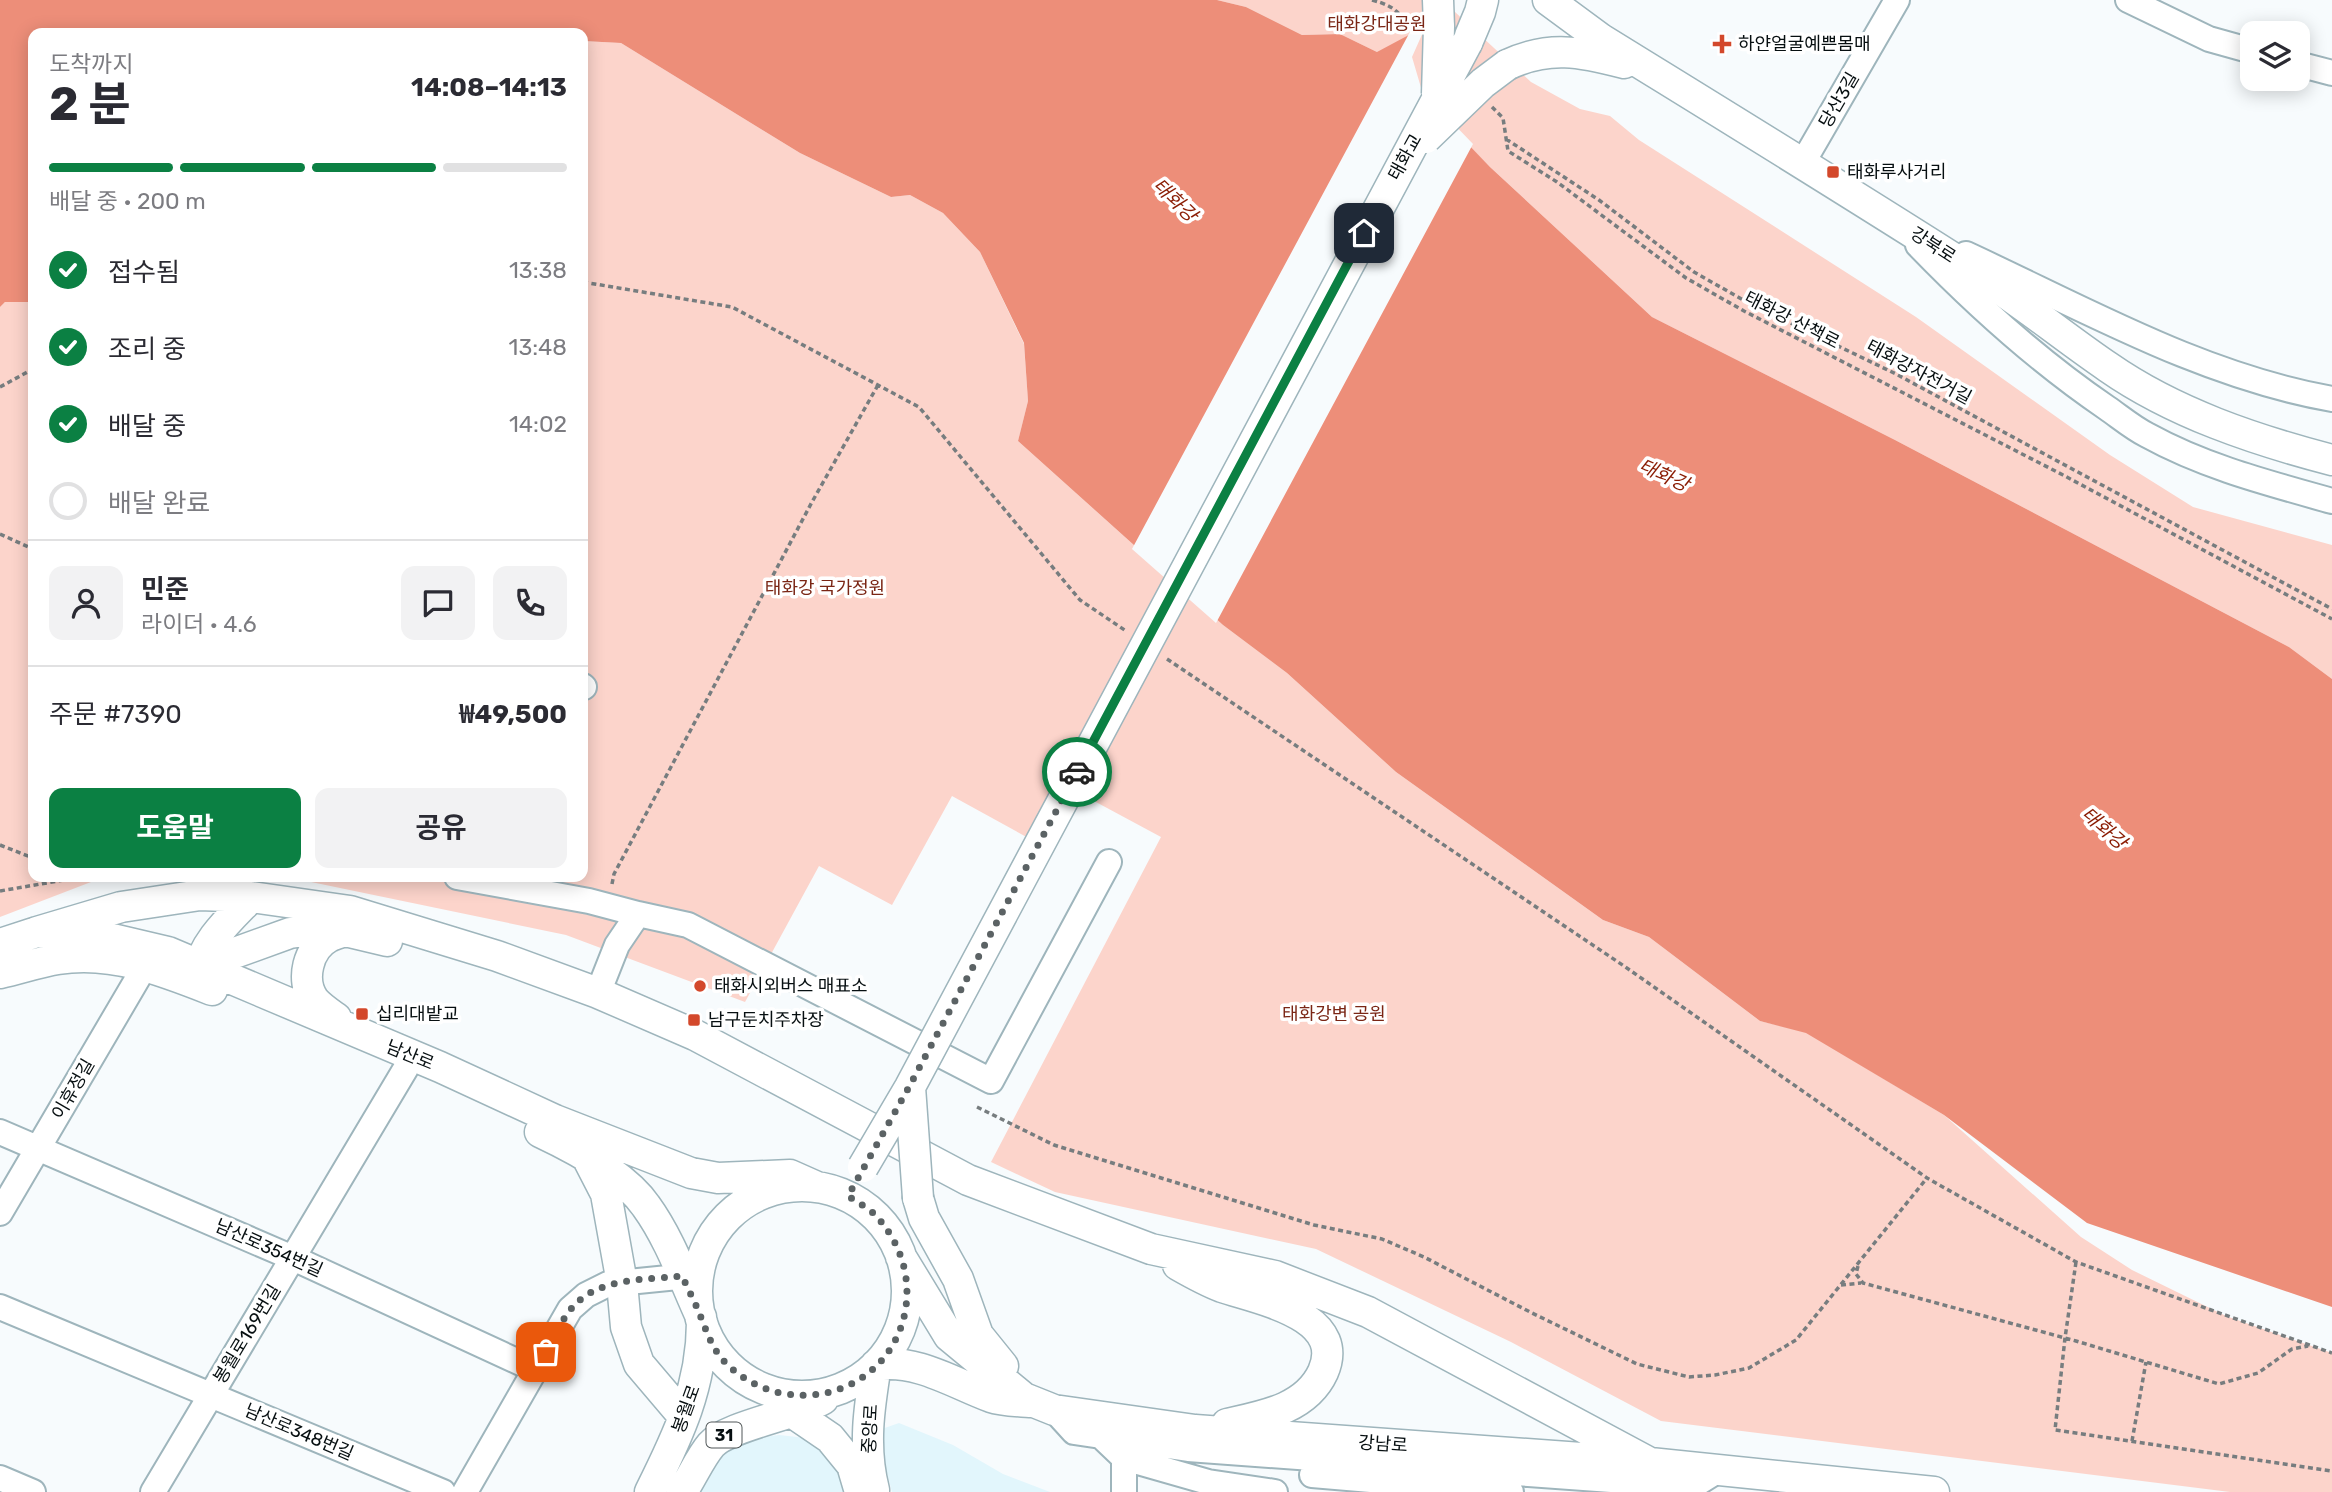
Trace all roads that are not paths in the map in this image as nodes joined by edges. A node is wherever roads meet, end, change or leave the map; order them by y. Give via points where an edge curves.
1 (1483, 0) edge
2 (1548, 0) edge
3 (1579, 0) edge
4 (1897, 0) edge
5 (2129, 0) edge
6 (1433, 21) edge
7 (1601, 39) junction
8 (2240, 48) edge
9 (2310, 67) edge
10 (1655, 73) junction
11 (2332, 73) edge
12 (1437, 99) junction
13 (1403, 160) junction
14 (1802, 164) junction
15 (1893, 219) junction
16 (2332, 399) edge
17 (2332, 460) edge
18 (2332, 501) edge
19 (1109, 862) dead end
20 (484, 882) edge
21 (251, 897) junction
22 (638, 914) junction
23 (345, 931) junction
24 (37, 932) junction
25 (0, 944) edge
26 (497, 956) junction
27 (153, 969) junction
28 (0, 973) edge
29 (203, 976) junction
30 (598, 993) junction
31 (362, 1035) junction
32 (405, 1068) junction
33 (909, 1087) junction
34 (0, 1132) edge
35 (38, 1148) junction
36 (587, 1158) junction
37 (817, 1187) junction
38 (848, 1196) junction
39 (0, 1213) edge
40 (1151, 1249) junction
41 (901, 1257) junction
42 (293, 1258) junction
43 (690, 1275) junction
44 (622, 1283) junction
45 (0, 1307) edge
46 (702, 1319) junction
47 (876, 1366) junction
48 (536, 1370) junction
49 (755, 1384) junction
50 (835, 1391) junction
51 (211, 1395) junction
52 (1044, 1407) junction
53 (793, 1412) junction
54 (684, 1417) junction
55 (1103, 1438) junction
56 (1192, 1439) junction
57 (1124, 1458) junction
58 (1650, 1463) junction
59 (1717, 1471) junction
60 (0, 1478) edge
61 (1454, 1490) edge
62 (33, 1492) edge
63 (153, 1492) edge
64 (443, 1492) edge
65 (465, 1492) edge
66 (650, 1492) edge
67 (682, 1492) edge
68 (860, 1492) edge
69 (875, 1492) edge
70 (1124, 1492) edge
71 (1275, 1492) edge
72 (1511, 1492) edge
73 (1934, 1492) edge

1 - 12 main road, 태화교, bridge via 1467,43
2 - 7 main road, 강북로
3 - 7 main road
4 - 14 street, 당산3길
5 - 8 street via 2208,39
6 - 12 main road, bridge
7 - 10 main road, 강북로
9 - 11 street
10 - 13 main road, bridge via 1600,57 1532,54 1483,83
10 - 14 main road, 강북로
12 - 13 main road, 태화교, bridge
13 - 33 main road, 태화교, bridge
14 - 15 main road, 강북로
15 - 16 street via 2183,354 2242,378
15 - 17 main road, 강북로 via 2154,394 2241,432
15 - 18 street via 2019,341 2081,391 2146,434 2234,474
19 - 22 street via 990,1081 688,925
20 - 22 street
21 - 24 main road via 200,895 121,907
21 - 26 main road via 350,911
21 - 29 main road via 214,938
22 - 30 street via 617,945
23 - 26 main road via 444,958
23 - 29 main road via 290,933
23 - 31 main road via 317,947 310,959 308,988 315,1001
24 - 25 main road, 남산로
24 - 29 main road, 남산로 via 100,936 168,952
26 - 30 main road
27 - 28 main road via 105,957 60,959
27 - 29 main road
27 - 35 street, 이휴정길
29 - 31 main road, 남산로
29 - 32 main road, 남산로
30 - 40 main road via 695,1035 968,1180
31 - 37 main road, 남산로 via 555,1120 691,1173 718,1178 790,1175
32 - 36 main road, 남산로
32 - 42 street, 봉월로169번길
33 - 38 main road, 태화교, bridge
33 - 52 main road, bridge via 918,1198 924,1218 958,1279 978,1335
34 - 35 street, 남산로354번길
35 - 39 street, 이휴정길
35 - 42 street, 남산로354번길
36 - 43 main road, 남산로 via 623,1182 645,1204
36 - 44 main road via 606,1194
37 - 38 main road
37 - 43 main road via 795,1185 743,1203 723,1221
38 - 41 main road via 877,1216
40 - 56 main road via 1197,1276 1296,1312 1316,1327 1325,1345 1326,1365 1317,1386 1298,1401
40 - 58 main road via 1275,1276 1368,1312
41 - 47 main road via 908,1278 906,1313 893,1346
41 - 52 main road, 강남로 via 949,1336 1024,1398
42 - 48 street, 남산로354번길
42 - 51 street, 봉월로169번길
43 - 44 street
43 - 46 main road
44 - 48 street via 608,1284 570,1309
44 - 54 main road via 625,1327 639,1364
45 - 51 street, 남산로348번길
46 - 49 main road via 721,1357
46 - 54 main road, 봉월로 via 697,1380
47 - 50 main road
47 - 52 main road via 890,1363 931,1371 994,1398
47 - 69 main road, 중앙로 via 867,1423 868,1467
48 - 65 street
49 - 50 main road via 772,1392 804,1396
49 - 53 main road
50 - 53 main road, 봉월로
51 - 63 street, 봉월로169번길
51 - 64 street, 남산로348번길
52 - 55 street via 1074,1432
52 - 56 main road, 강남로
53 - 67 main road, 봉월로 / 31 via 728,1433 712,1443
53 - 68 main road via 830,1438 852,1465
54 - 66 main road, 봉월로
55 - 56 street
55 - 57 street
56 - 58 main road, 강남로
56 - 59 street via 1693,1486
56 - 61 street via 1267,1471
57 - 70 street
57 - 71 street via 1208,1482
58 - 59 main road, 강남로
59 - 73 main road, 강남로
60 - 62 street
61 - 72 street

